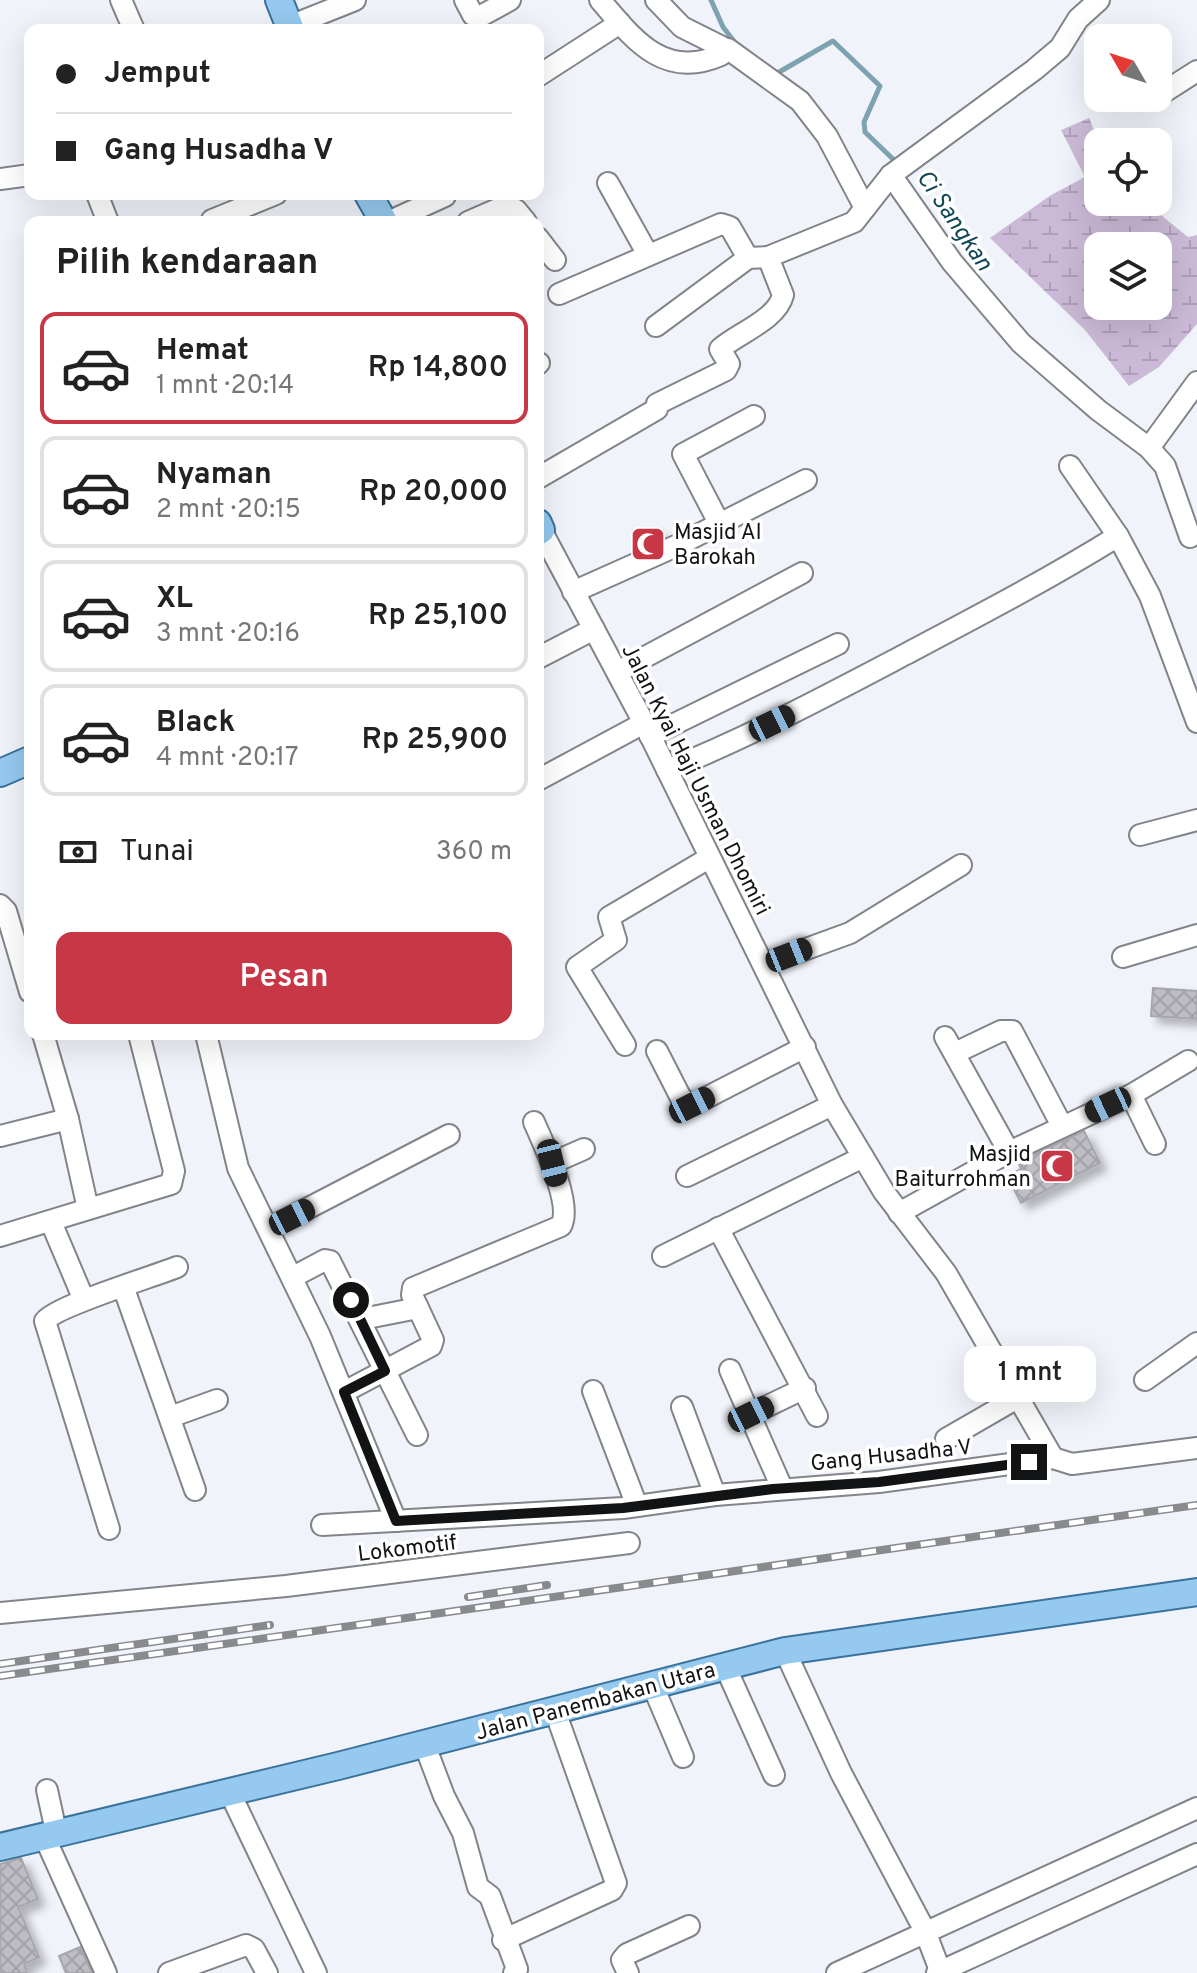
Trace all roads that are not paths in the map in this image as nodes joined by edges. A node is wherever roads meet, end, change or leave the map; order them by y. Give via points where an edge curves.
1 (121, 0) edge
2 (279, 0) edge
3 (355, 0) edge
4 (465, 0) edge
5 (510, 0) edge
6 (600, 0) edge
7 (656, 0) edge
8 (1099, 0) edge
9 (620, 23) junction
10 (131, 24) edge
11 (289, 24) edge
12 (300, 24) edge
13 (724, 51) junction
14 (1197, 71) edge
15 (544, 72) edge
16 (1172, 87) edge
17 (898, 170) junction
18 (24, 176) edge
19 (0, 179) edge
20 (608, 183) dead end
21 (261, 200) edge
22 (436, 200) edge
23 (865, 208) junction
24 (222, 216) edge
25 (400, 216) edge
26 (482, 216) edge
27 (521, 216) edge
28 (544, 246) edge
29 (647, 253) junction
30 (758, 258) junction
31 (555, 260) dead end
32 (559, 294) dead end
33 (656, 326) dead end
34 (1197, 382) edge
35 (754, 416) dead end
36 (1152, 445) junction
37 (1070, 466) dead end
38 (544, 475) edge
39 (806, 480) dead end
40 (719, 523) junction
41 (1118, 536) junction
42 (544, 537) edge
43 (1190, 537) dead end
44 (802, 573) dead end
45 (573, 592) junction
46 (594, 629) junction
47 (838, 644) dead end
48 (544, 655) edge
49 (617, 672) junction
50 (1197, 722) edge
51 (647, 730) junction
52 (24, 763) edge
53 (667, 770) junction
54 (0, 773) edge
55 (544, 777) edge
56 (1197, 820) edge
57 (1140, 835) dead end
58 (709, 858) junction
59 (961, 865) dead end
60 (0, 905) edge
61 (1197, 935) edge
62 (1123, 957) dead end
63 (765, 964) junction
64 (24, 972) edge
65 (45, 1040) edge
66 (140, 1040) edge
67 (207, 1040) edge
68 (625, 1045) dead end
69 (805, 1047) junction
70 (657, 1051) dead end
71 (1188, 1061) dead end
72 (1131, 1095) junction
73 (832, 1105) junction
74 (68, 1119) junction
75 (534, 1122) dead end
76 (1062, 1126) junction
77 (449, 1135) dead end
78 (0, 1136) edge
79 (1155, 1144) dead end
80 (584, 1149) dead end
81 (1009, 1152) junction
82 (863, 1157) junction
83 (552, 1163) junction
84 (687, 1176) dead end
85 (88, 1209) junction
86 (899, 1213) junction
87 (51, 1222) junction
88 (270, 1228) junction
89 (718, 1228) junction
90 (0, 1236) edge
91 (663, 1256) dead end
92 (177, 1267) dead end
93 (293, 1277) junction
94 (124, 1289) junction
95 (84, 1300) junction
96 (418, 1308) junction
97 (362, 1319) junction
98 (1197, 1343) edge
99 (730, 1370) dead end
100 (385, 1371) junction
101 (1145, 1380) dead end
102 (805, 1388) junction
103 (593, 1391) dead end
104 (344, 1392) junction
105 (1019, 1397) junction
106 (217, 1400) dead end
107 (682, 1407) dead end
108 (751, 1414) junction
109 (817, 1416) dead end
110 (170, 1417) junction
111 (417, 1435) dead end
112 (946, 1439) dead end
113 (1197, 1448) edge
114 (1053, 1458) junction
115 (782, 1488) junction
116 (195, 1490) dead end
117 (715, 1495) junction
118 (630, 1507) junction
119 (396, 1521) junction
120 (322, 1525) dead end
121 (109, 1529) dead end
122 (629, 1543) dead end
123 (1197, 1592) edge
124 (0, 1613) edge
125 (785, 1651) junction
126 (725, 1666) junction
127 (652, 1684) junction
128 (555, 1711) junction
129 (424, 1743) junction
130 (683, 1757) dead end
131 (774, 1775) dead end
132 (47, 1790) dead end
133 (230, 1793) junction
134 (1197, 1808) edge
135 (51, 1837) junction
136 (0, 1847) edge
137 (1197, 1854) edge
138 (689, 1926) dead end
139 (925, 1931) junction
140 (503, 1940) junction
141 (939, 1972) edge
142 (106, 1973) edge
143 (169, 1973) edge
144 (267, 1973) edge
145 (316, 1973) edge
146 (514, 1973) edge
147 (628, 1973) edge
148 (837, 1973) edge

1 - 10 street
2 - 11 main road
3 - 12 street
4 - 5 street via 479,17
6 - 9 street
7 - 13 street via 682,27
8 - 17 street via 1051,55
9 - 13 street via 663,59 685,64
9 - 15 street
13 - 23 street via 800,101 827,136
14 - 16 street
17 - 23 street
17 - 36 street via 952,262 1021,343 1098,410
18 - 19 street
20 - 29 street
21 - 24 street
22 - 25 street
23 - 30 street via 854,222
26 - 27 street via 507,205
28 - 31 street
29 - 30 street via 724,223
29 - 32 street
30 - 33 street
30 - 38 street via 783,295 777,306 720,349 729,364 726,370 669,396 657,409
34 - 36 street
35 - 40 street via 683,454
36 - 43 street
37 - 41 street
39 - 40 street
40 - 45 street
41 - 50 street via 1150,596
41 - 53 street via 819,700
42 - 45 street, Jalan Kyai Haji Usman Dhomiri
44 - 49 street
45 - 46 street, Jalan Kyai Haji Usman Dhomiri
46 - 48 street
46 - 49 street, Jalan Kyai Haji Usman Dhomiri
47 - 51 street
49 - 51 street, Jalan Kyai Haji Usman Dhomiri
51 - 53 street, Jalan Kyai Haji Usman Dhomiri
51 - 55 street
52 - 54 main road
53 - 58 street, Jalan Kyai Haji Usman Dhomiri
56 - 57 street
58 - 63 street, Jalan Kyai Haji Usman Dhomiri
58 - 68 street via 609,917 616,940 577,967
59 - 63 street via 850,933
60 - 64 street
61 - 62 street
63 - 69 street, Jalan Kyai Haji Usman Dhomiri
65 - 74 street
66 - 85 street via 173,1178 164,1189
67 - 88 street via 238,1168
69 - 70 street via 692,1105 681,1098
69 - 73 street, Jalan Kyai Haji Usman Dhomiri
71 - 72 street
72 - 76 street
72 - 79 street
73 - 82 street, Jalan Kyai Haji Usman Dhomiri
73 - 84 street
74 - 78 street
74 - 85 street
75 - 83 street
76 - 81 street
76 - 81 street via 1012,1031 950,1045
77 - 88 street
80 - 83 street
81 - 86 street
82 - 86 street, Jalan Kyai Haji Usman Dhomiri
82 - 89 street
83 - 96 street via 565,1216 561,1226 413,1288
85 - 87 street
86 - 105 street, Jalan Kyai Haji Usman Dhomiri via 946,1273
87 - 90 street
87 - 95 street
88 - 93 street
89 - 91 street
89 - 102 street
92 - 94 street
93 - 97 street via 330,1261
93 - 104 street
94 - 95 street
94 - 110 street
95 - 121 street via 45,1321
96 - 97 street
96 - 100 street via 433,1344
97 - 100 street
98 - 101 street
99 - 108 street
100 - 104 street
100 - 111 street
102 - 108 street
102 - 109 street
103 - 118 street
104 - 119 street
105 - 112 street
105 - 114 street, Jalan Kyai Haji Usman Dhomiri
106 - 110 street
107 - 117 street
108 - 115 street
110 - 116 street
113 - 114 street via 1072,1464
114 - 115 street, Gang Husadha V via 879,1482
115 - 117 street, Gang Husadha V
117 - 118 street, Gang Husadha V
118 - 119 street, Gang Husadha V
119 - 120 street, Gang Husadha V
122 - 124 street, Lokomotif via 286,1586
123 - 125 main road, Jalan Panembakan Utara
125 - 126 main road, Jalan Panembakan Utara
125 - 139 street via 841,1773
126 - 127 main road, Jalan Panembakan Utara
126 - 131 street
127 - 128 main road, Jalan Panembakan Utara
127 - 130 street
128 - 129 main road, Jalan Panembakan Utara
128 - 140 street via 616,1883 612,1890
129 - 133 main road, Jalan Panembakan Utara
129 - 140 street via 463,1833 478,1887 490,1896
132 - 135 street
133 - 135 main road, Jalan Panembakan Utara
133 - 145 street
134 - 139 street
135 - 136 main road, Jalan Panembakan Utara
135 - 142 street
137 - 141 street
138 - 147 street via 627,1954 622,1960
139 - 141 street
139 - 148 street
140 - 146 street via 517,1969
143 - 144 street via 240,1945 254,1949

